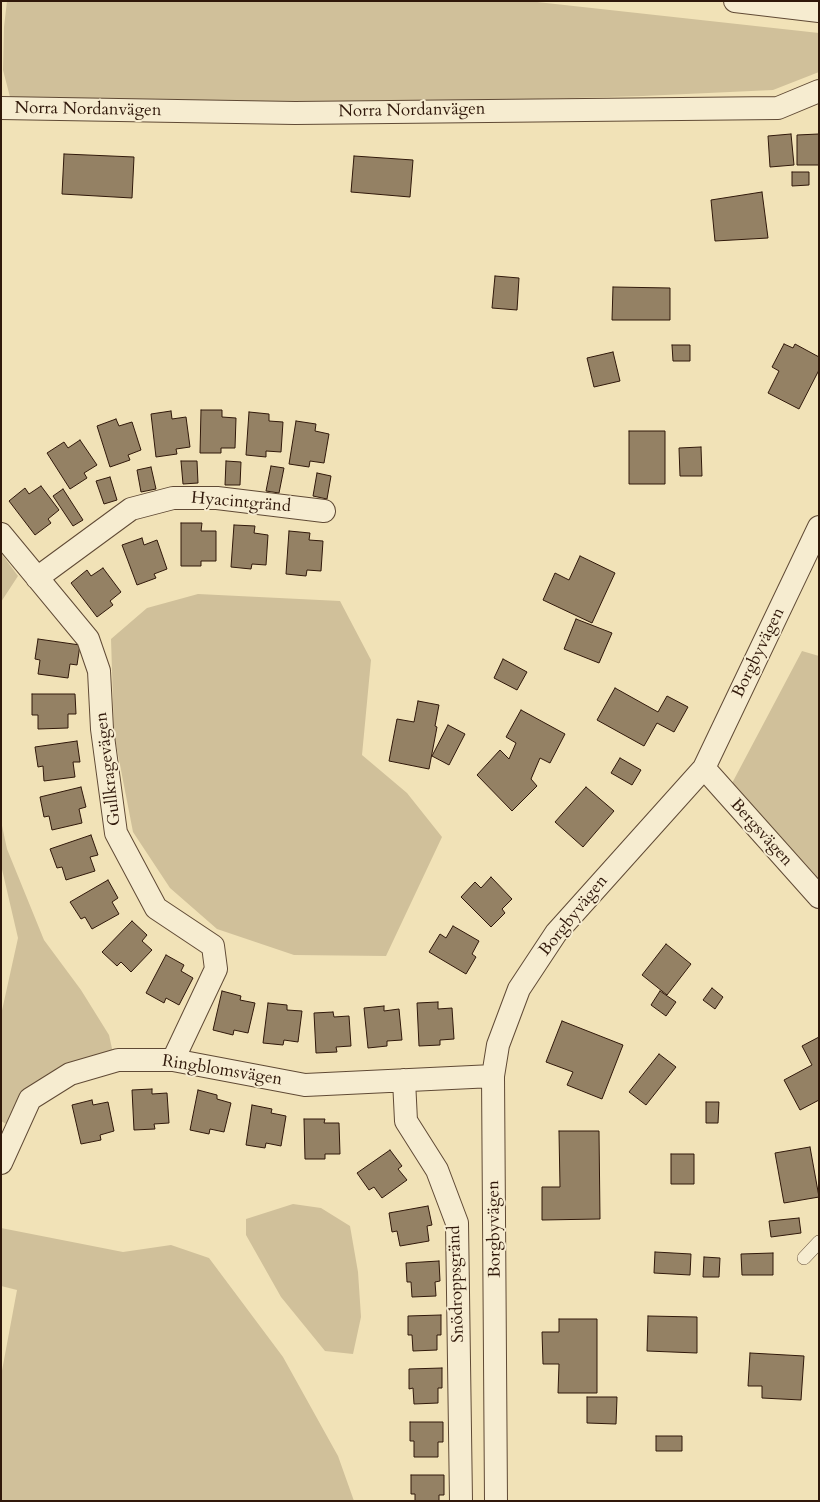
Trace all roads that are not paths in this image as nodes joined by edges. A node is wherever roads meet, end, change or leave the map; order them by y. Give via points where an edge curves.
1 (735, 1) edge
2 (819, 11) edge
3 (819, 91) edge
4 (1, 108) edge
5 (324, 511) dead end
6 (819, 527) edge
7 (1, 534) edge
8 (37, 578) junction
9 (704, 768) junction
10 (819, 897) edge
11 (173, 1060) junction
12 (493, 1076) junction
13 (404, 1080) junction
14 (1, 1163) edge
15 (819, 1242) edge
16 (804, 1258) dead end
17 (461, 1501) edge
18 (496, 1501) edge

1 - 2 street
3 - 4 street, Norra Nordanvägen via 778,108 296,113
5 - 8 street, Hyacintgränd via 216,498 173,498 131,509
6 - 9 street, Borgbyvägen
7 - 8 street, Gullkragevägen
8 - 11 street, Gullkragevägen via 88,639 99,671 102,729 116,833 156,908 213,946 216,969
9 - 10 street, Bergsvägen
9 - 12 street, Borgbyvägen via 556,933 519,989 498,1045
11 - 13 street, Ringblomsvägen via 305,1085
11 - 14 street, Ringblomsvägen via 118,1060 70,1074 30,1099
12 - 13 street, Ringblomsvägen
12 - 18 street, Borgbyvägen
13 - 17 street, Snödroppsgränd via 406,1121 437,1170 457,1223
15 - 16 lane

